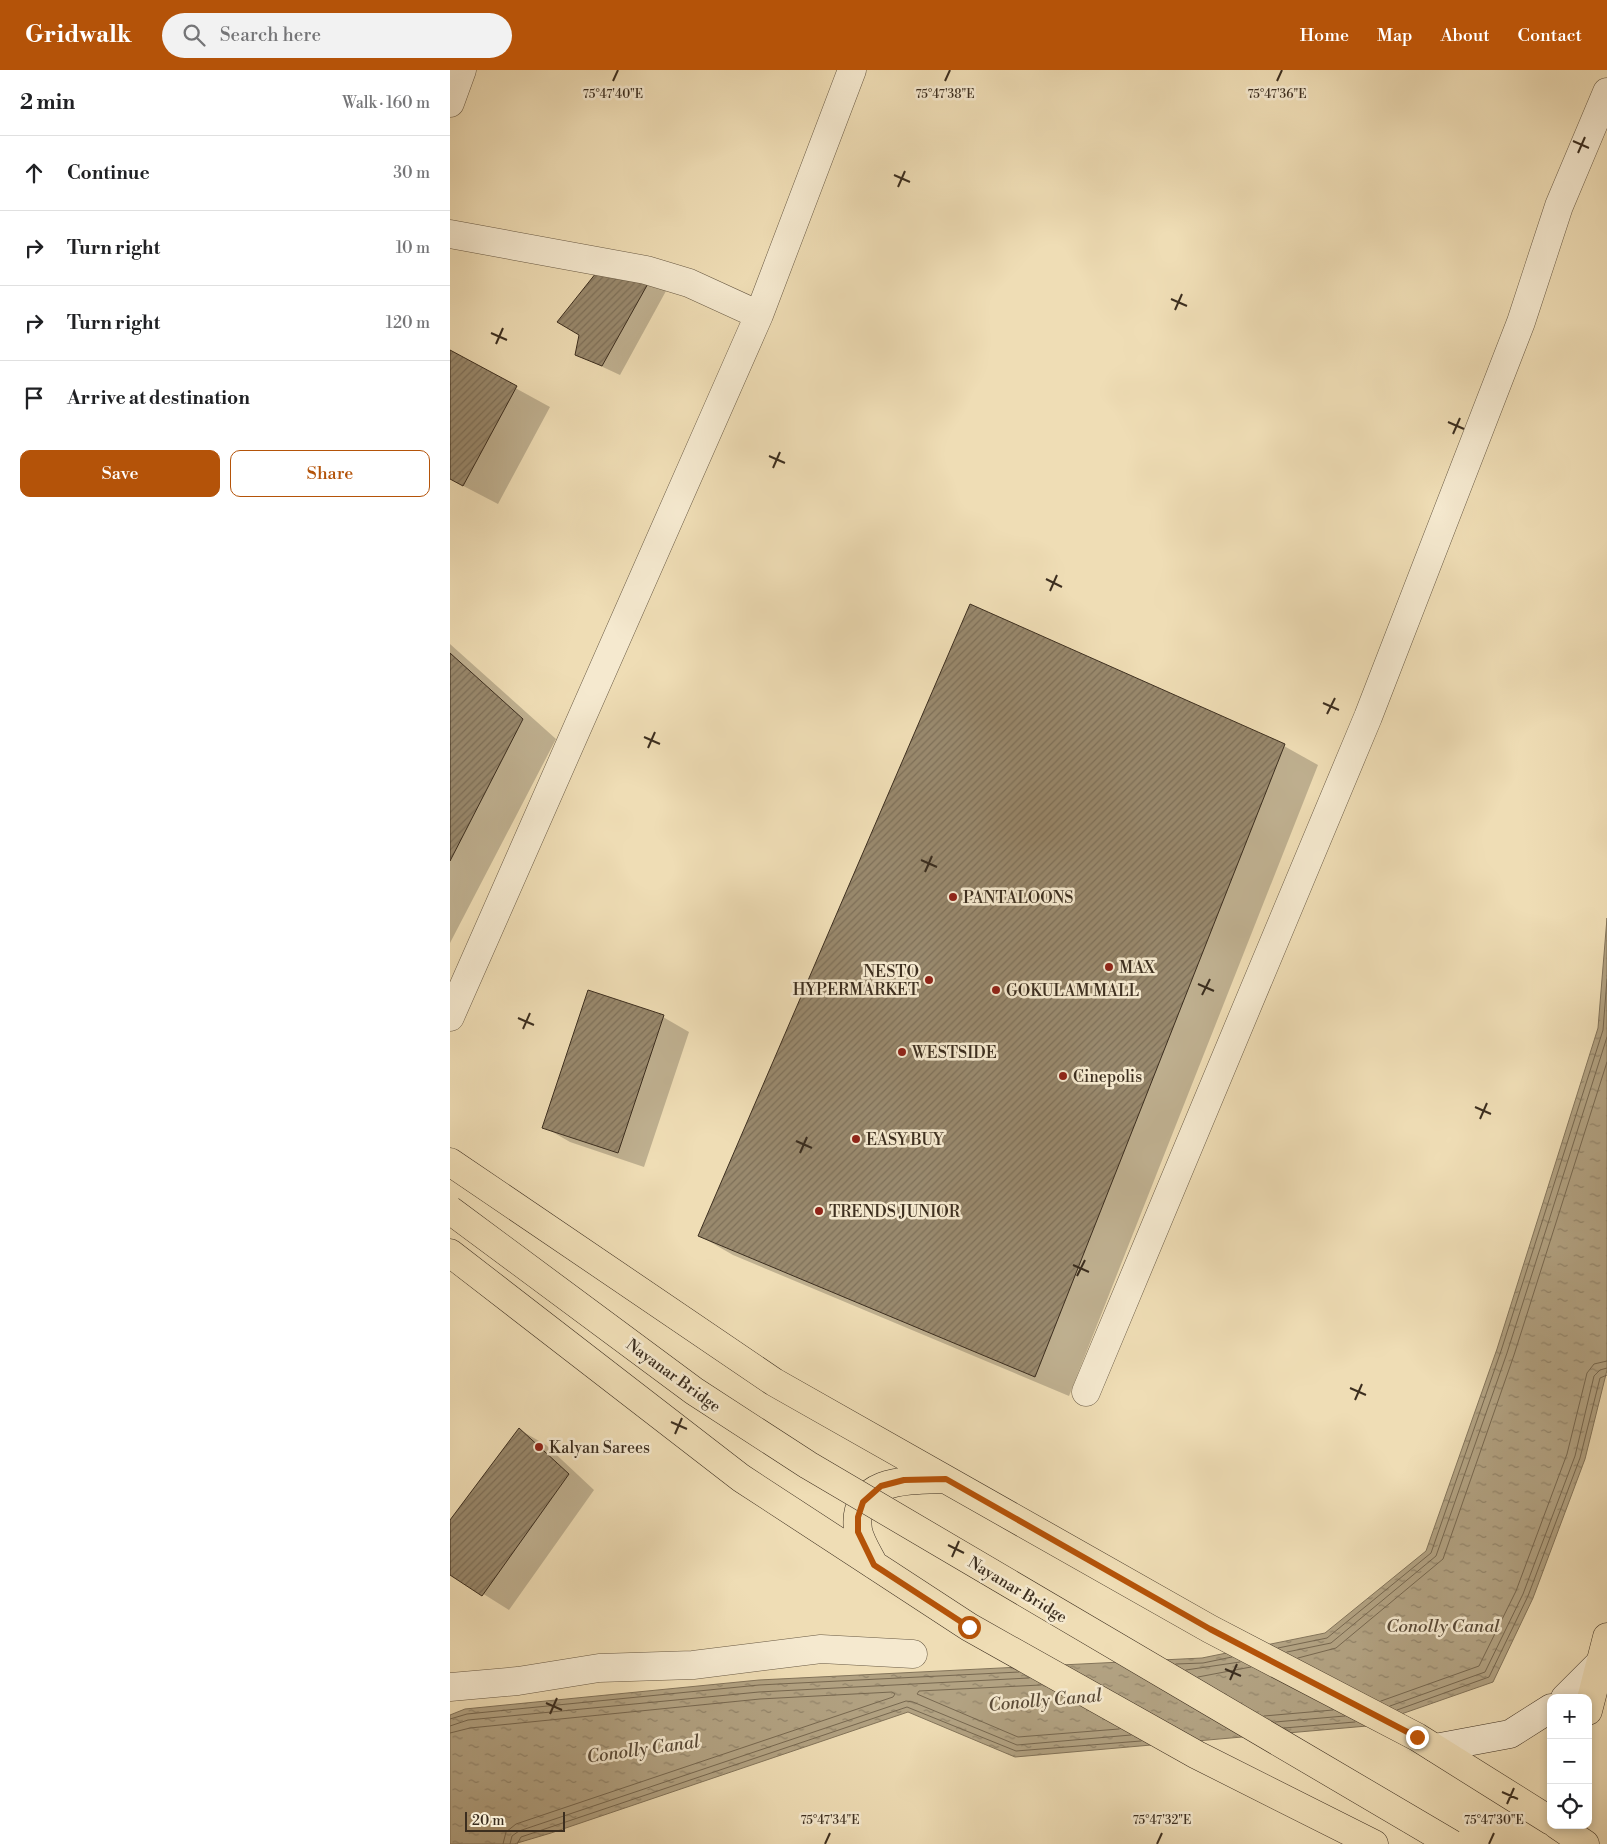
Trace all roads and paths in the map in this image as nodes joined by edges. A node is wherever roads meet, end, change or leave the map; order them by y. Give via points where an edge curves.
1 (462, 70) edge
2 (852, 70) edge
3 (1607, 92) edge
4 (450, 104) edge
5 (450, 234) edge
6 (759, 316) junction
7 (450, 1018) edge
8 (450, 1162) edge
9 (450, 1210) edge
10 (450, 1253) edge
11 (1086, 1392) dead end
12 (946, 1479) junction
13 (874, 1565) junction
14 (1607, 1636) edge
15 (913, 1654) dead end
16 (1600, 1663) junction
17 (450, 1687) edge
18 (1569, 1694) edge
19 (1592, 1694) edge
20 (1547, 1711) edge
21 (1426, 1742) junction
22 (1547, 1823) edge
23 (1556, 1829) edge
24 (1374, 1844) edge
25 (1452, 1844) edge
26 (1585, 1844) edge

1 - 4 street
2 - 6 street
3 - 11 street via 1559,206 1521,322 1368,717
5 - 6 street via 646,270 689,283
6 - 7 street
8 - 12 main road via 774,1382
9 - 25 main road, Nayanar Bridge, bridge via 694,1390 808,1465
10 - 13 main road via 742,1478
12 - 13 main road via 904,1480 881,1486 863,1502 858,1532
12 - 21 main road via 1210,1629
13 - 24 main road via 969,1627 1196,1755
14 - 16 main road
15 - 17 street via 821,1649 694,1665 599,1668 518,1681
16 - 18 street
16 - 19 main road
20 - 21 street via 1510,1734
21 - 22 main road
23 - 26 main road

